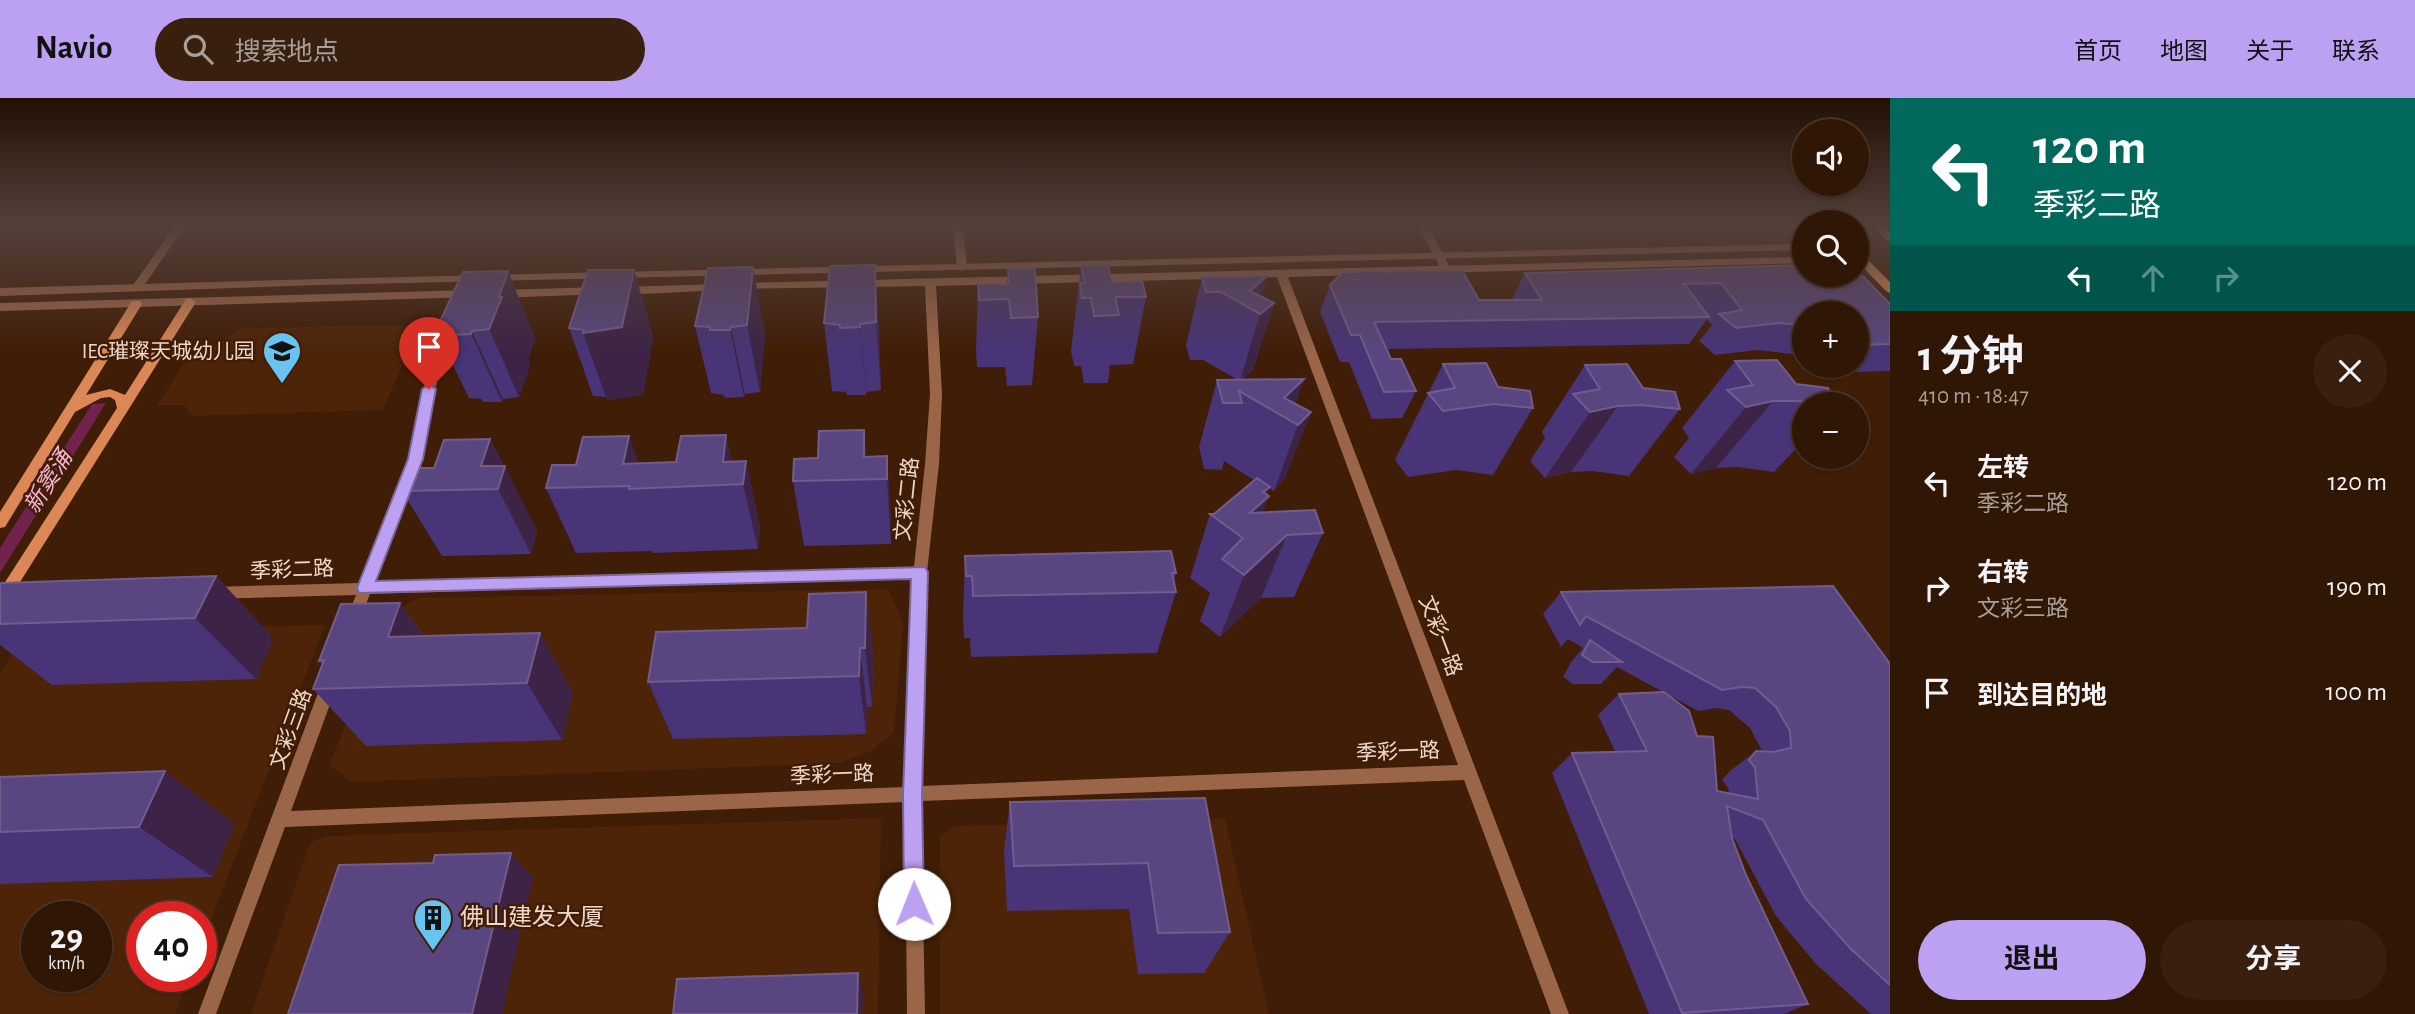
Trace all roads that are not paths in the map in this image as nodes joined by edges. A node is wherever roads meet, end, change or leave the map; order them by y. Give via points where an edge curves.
1 (150, 269) edge
2 (930, 269) edge
3 (1446, 269) joint
4 (1456, 269) edge
5 (1870, 269) edge
6 (1281, 273) junction
7 (930, 282) junction
8 (156, 287) junction
9 (137, 288) junction
10 (1890, 289) edge
11 (0, 292) edge
12 (454, 295) junction
13 (190, 302) junction
14 (136, 304) junction
15 (0, 307) edge
16 (122, 409) junction
17 (68, 417) junction
18 (0, 523) edge
19 (920, 572) junction
20 (365, 588) junction
21 (203, 594) edge
22 (5, 601) edge
23 (346, 639) edge
24 (337, 665) edge
25 (1469, 772) junction
26 (913, 795) junction
27 (280, 818) junction
28 (207, 1014) edge
29 (916, 1014) edge
30 (1560, 1014) edge

1 - 9 street
2 - 8 street
3 - 4 street
3 - 6 street
5 - 10 main road
6 - 7 street
6 - 25 street, 文彩一路
7 - 12 street
7 - 19 street, 文彩二路 via 936,394
8 - 9 street
8 - 13 street
9 - 11 street
9 - 14 street
12 - 13 street
12 - 20 street via 415,459
13 - 14 street
13 - 16 main road
14 - 15 street
14 - 17 main road
16 - 17 main road via 121,398 103,393
16 - 22 main road
17 - 18 main road
19 - 20 street, 季彩二路
19 - 26 street, 文彩二路
20 - 21 street, 季彩二路
20 - 23 street
24 - 27 street, 文彩三路
25 - 26 street, 季彩一路
25 - 30 street, 文彩一路
26 - 27 street, 季彩一路
26 - 29 street, 文彩二路
27 - 28 street, 文彩三路

